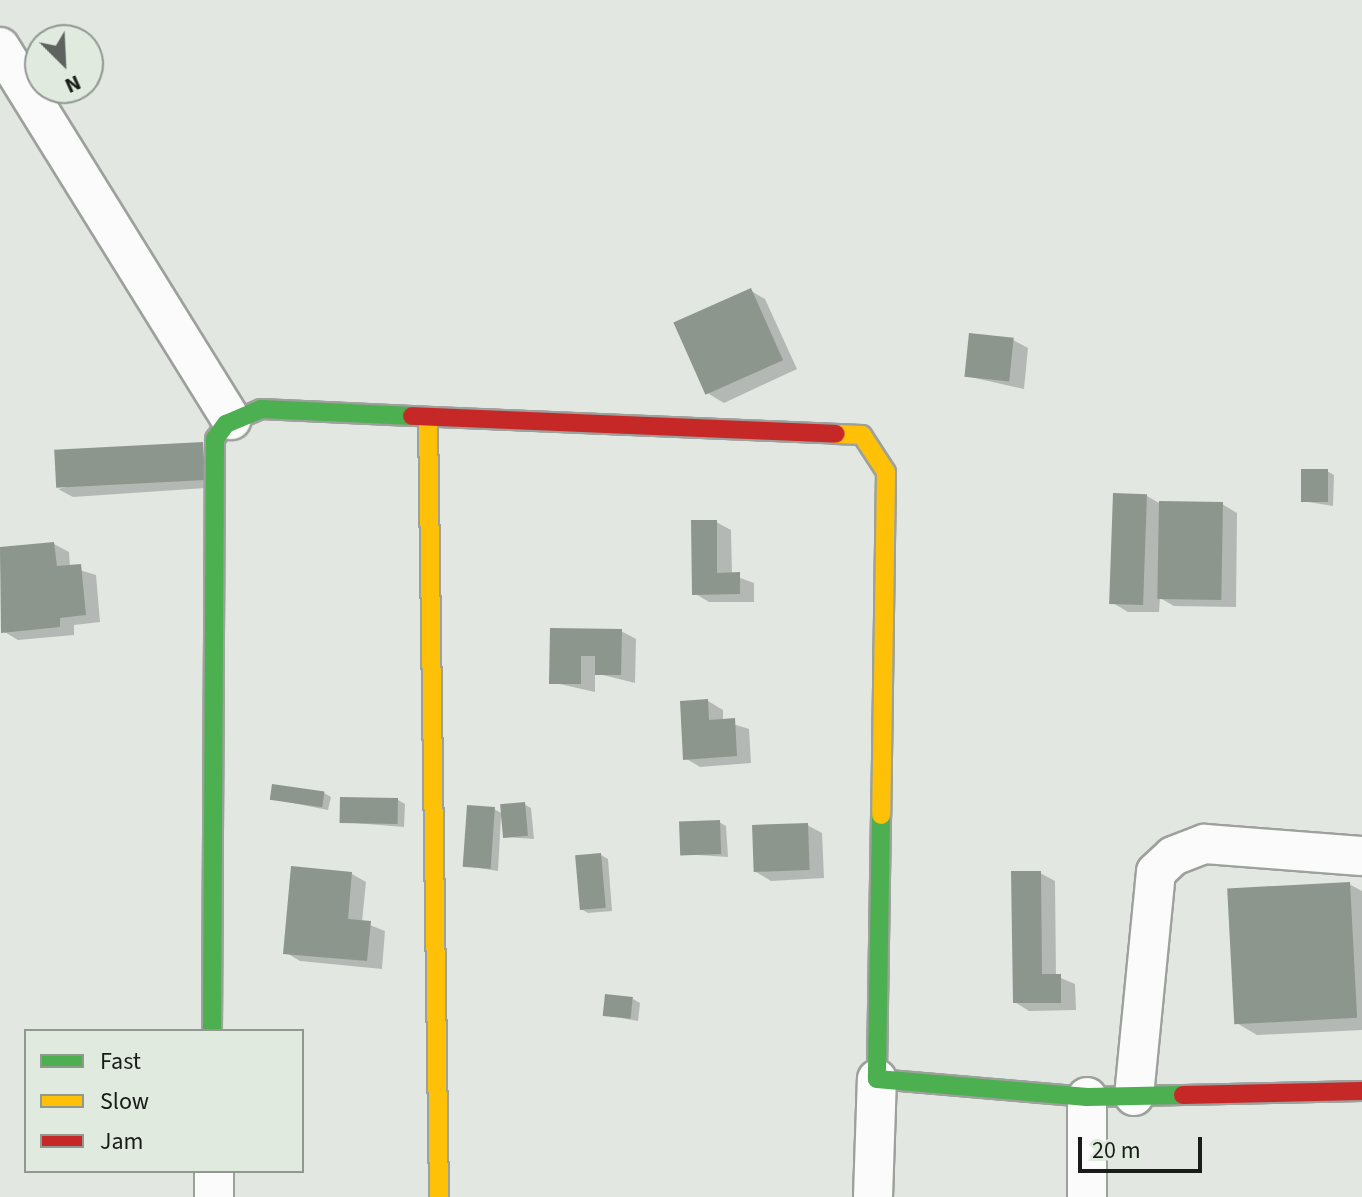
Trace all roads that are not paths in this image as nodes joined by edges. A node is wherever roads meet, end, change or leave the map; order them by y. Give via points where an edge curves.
1 (0, 47) edge
2 (428, 419) junction
3 (231, 420) junction
4 (1362, 856) edge
5 (212, 1029) edge
6 (877, 1079) junction
7 (1362, 1091) edge
8 (1134, 1096) junction
9 (1087, 1097) junction
10 (214, 1173) edge
11 (214, 1197) edge
12 (439, 1197) edge
13 (873, 1197) edge
14 (1087, 1197) edge

1 - 3 street
2 - 3 street via 261,409
2 - 6 street via 862,435 879,451 886,472
2 - 12 street
3 - 5 street via 215,439
4 - 8 street via 1205,844 1173,856 1156,872
6 - 9 street
6 - 13 street
7 - 8 street
8 - 9 street
9 - 14 street
10 - 11 street

